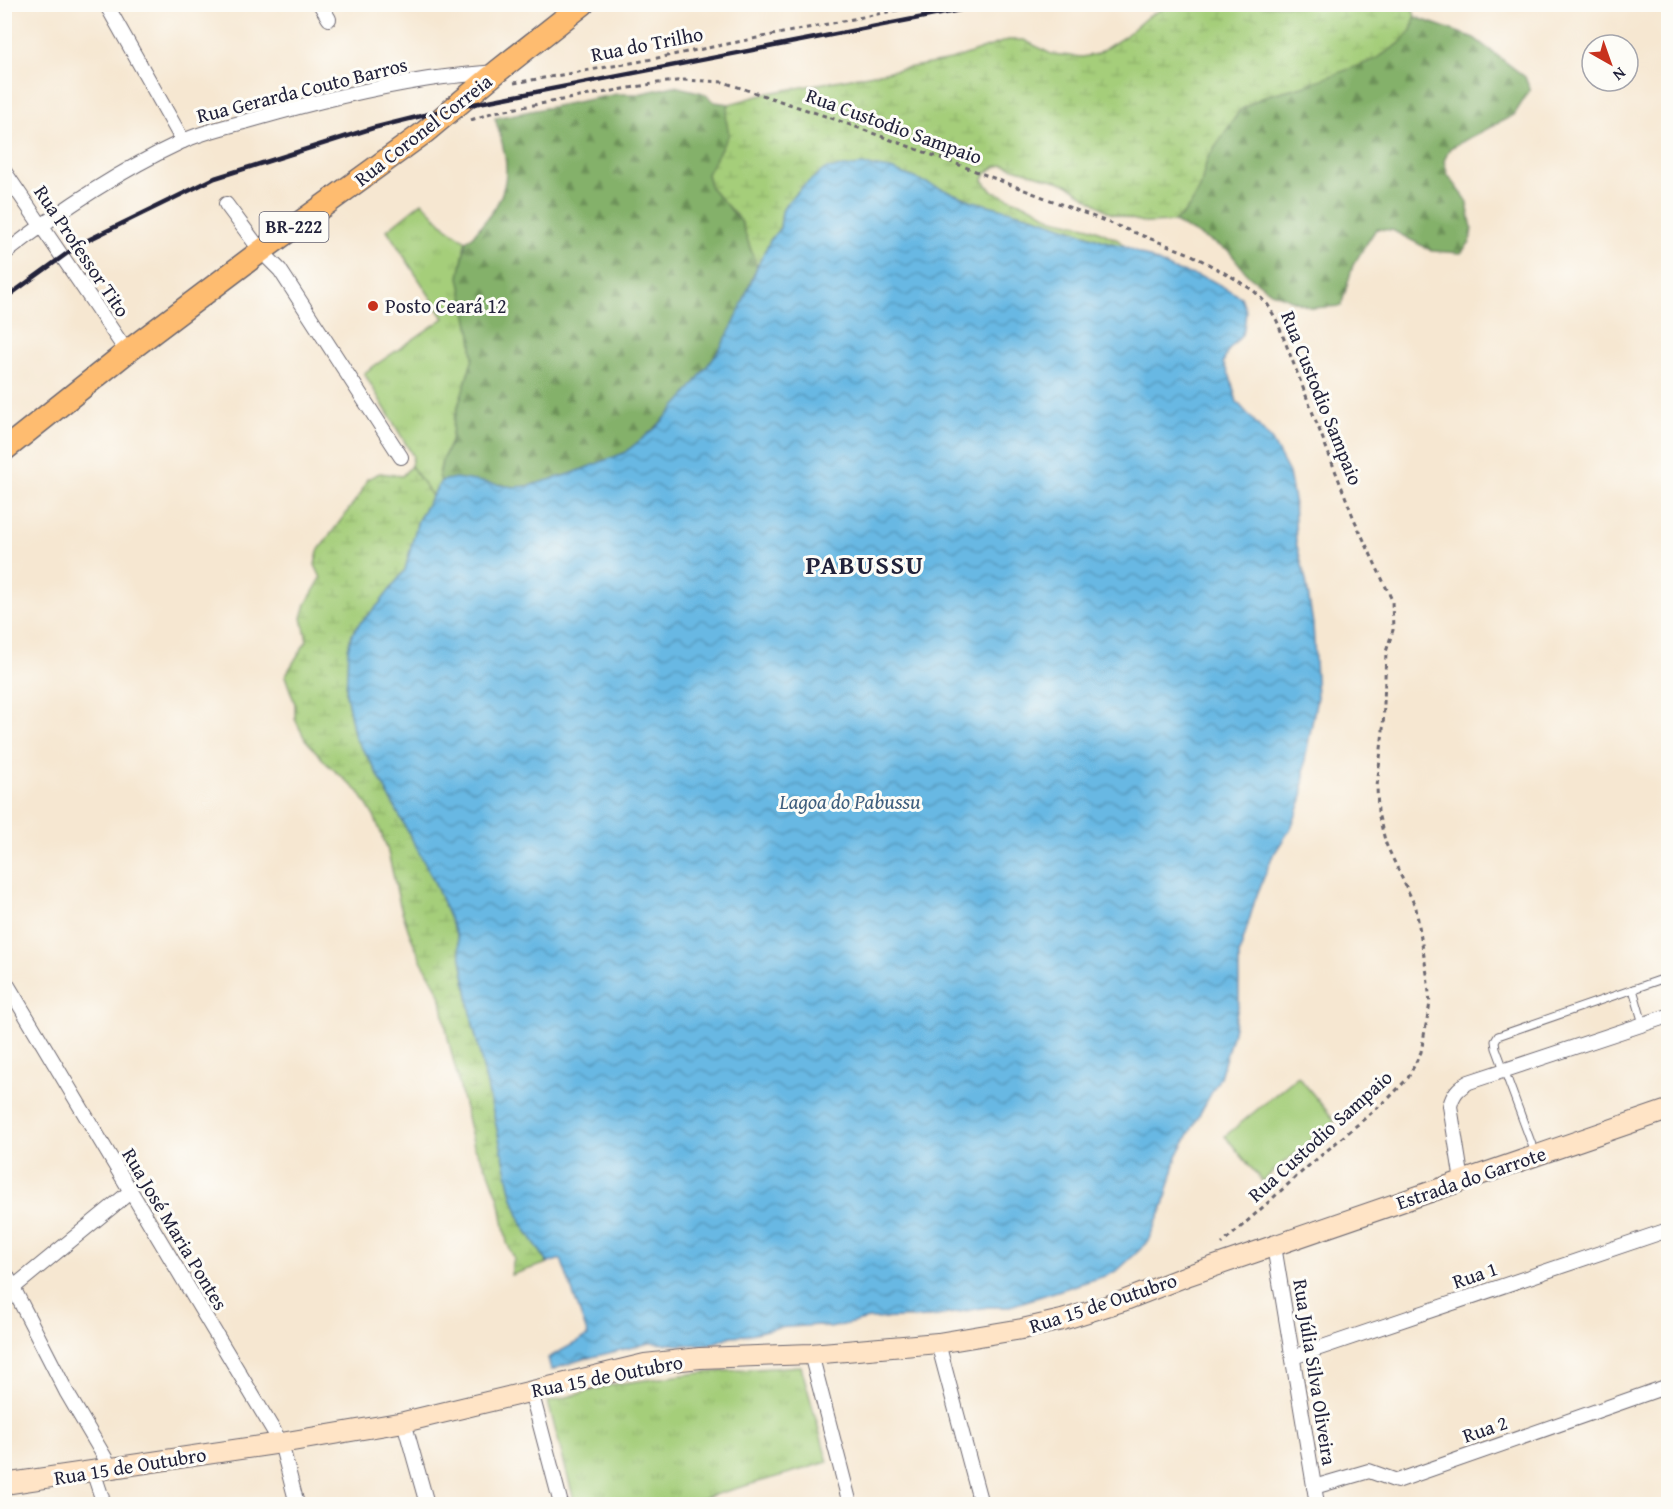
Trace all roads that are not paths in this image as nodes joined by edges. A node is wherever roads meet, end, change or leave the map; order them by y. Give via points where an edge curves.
1 (106, 4) edge
2 (320, 4) edge
3 (573, 7) edge
4 (329, 19) dead end
5 (505, 77) junction
6 (183, 141) junction
7 (4, 171) edge
8 (226, 204) dead end
9 (41, 225) junction
10 (261, 251) junction
11 (4, 254) edge
12 (127, 352) junction
13 (4, 450) edge
14 (401, 457) dead end
15 (1668, 977) edge
16 (4, 979) edge
17 (1633, 989) junction
18 (1668, 1016) edge
19 (1643, 1024) junction
20 (1504, 1072) junction
21 (1668, 1110) edge
22 (1536, 1155) junction
23 (1462, 1181) junction
24 (130, 1192) junction
25 (1668, 1230) edge
26 (1274, 1246) junction
27 (4, 1270) edge
28 (14, 1287) junction
29 (938, 1343) junction
30 (811, 1354) junction
31 (1293, 1357) junction
32 (1668, 1386) edge
33 (531, 1391) junction
34 (404, 1422) junction
35 (281, 1443) junction
36 (102, 1470) junction
37 (4, 1485) edge
38 (1314, 1487) junction
39 (104, 1504) edge
40 (297, 1504) edge
41 (428, 1504) edge
42 (561, 1504) edge
43 (850, 1504) edge
44 (981, 1504) edge
45 (1317, 1504) edge

1 - 6 street
2 - 4 street
3 - 5 main road, Rua Coronel Correia / BR-222
5 - 6 street, Rua Gerarda Couto Barros via 423,80 280,111
5 - 10 main road, Rua Coronel Correia / BR-222
6 - 9 street, Rua Gerarda Couto Barros via 108,181
7 - 9 street, Rua Professor Tito
8 - 10 street
9 - 11 street, Rua Gerarda Couto Barros
9 - 12 street, Rua Professor Tito
10 - 12 main road, Rua Coronel Correia / BR-222
10 - 14 street via 280,270
12 - 13 main road, Rua Coronel Correia / BR-222
15 - 17 lane
16 - 24 street, Rua José Maria Pontes
17 - 19 lane
17 - 20 lane via 1498,1036 1496,1048
18 - 19 street
19 - 20 street
20 - 22 lane
20 - 23 street via 1469,1082 1452,1096 1450,1107
21 - 22 main road, Estrada do Garrote
22 - 23 main road, Estrada do Garrote
23 - 26 main road, Estrada do Garrote
24 - 28 street
24 - 35 street, Rua José Maria Pontes
25 - 31 street, Rua 1
26 - 29 main road, Rua 15 de Outubro via 1062,1320
26 - 31 street, Rua Júlia Silva Oliveira
27 - 28 street
28 - 36 street
29 - 30 main road, Rua 15 de Outubro
29 - 44 street
30 - 33 main road, Rua 15 de Outubro via 700,1358 645,1365
30 - 43 street
31 - 38 street, Rua Júlia Silva Oliveira
32 - 38 street, Rua 2 via 1397,1481 1369,1471
33 - 34 main road, Rua 15 de Outubro
33 - 42 street
34 - 35 main road, Rua 15 de Outubro
34 - 41 street
35 - 36 main road, Rua 15 de Outubro
35 - 40 street, Rua José Maria Pontes
36 - 37 main road, Rua 15 de Outubro
36 - 39 street
38 - 45 street, Rua Júlia Silva Oliveira

